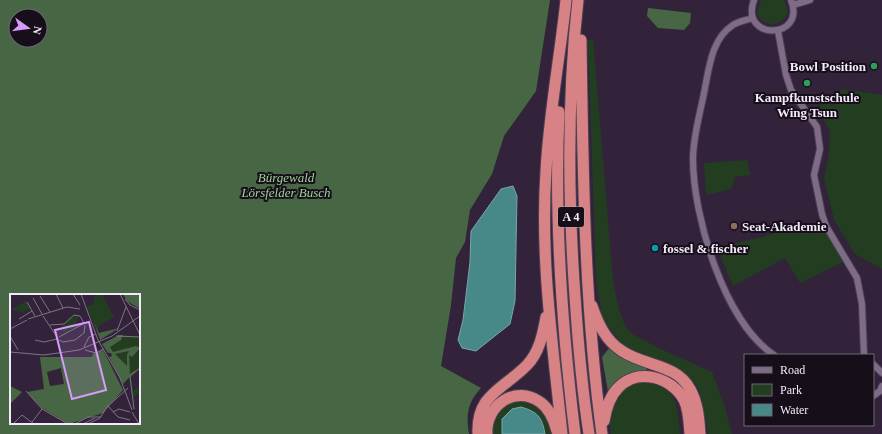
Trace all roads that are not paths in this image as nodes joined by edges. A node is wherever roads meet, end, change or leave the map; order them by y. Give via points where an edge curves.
1 (566, 0) edge
2 (580, 0) edge
3 (754, 0) edge
4 (810, 0) edge
5 (792, 3) edge
6 (753, 18) junction
7 (778, 31) junction
8 (562, 36) junction
9 (588, 296) junction
10 (548, 303) junction
11 (773, 354) edge
12 (864, 354) edge
13 (874, 365) edge
14 (882, 373) edge
15 (882, 386) edge
16 (874, 395) edge
17 (478, 434) edge
18 (487, 434) edge
19 (558, 434) edge
20 (562, 434) edge
21 (575, 434) edge
22 (589, 434) edge
23 (603, 434) edge
24 (690, 434) edge
25 (700, 434) edge

1 - 8 highway, A 4
2 - 9 highway
2 - 22 highway, A 4 via 574,37 570,126 571,233 579,355
3 - 6 street
4 - 5 street
5 - 7 street via 792,18 789,24
6 - 7 street via 761,28
6 - 11 street via 734,24 724,31 718,40 711,60 694,143 694,186 704,234 719,278 739,316 757,340
7 - 12 street via 791,90 817,127 820,149 814,175 822,214 826,226 857,278 862,304
8 - 10 highway via 546,171
8 - 21 highway, A 4 via 558,129 558,224 565,356
9 - 23 highway
9 - 25 highway via 600,326 615,346 631,356 669,370 686,383 696,401
10 - 17 highway via 544,331 536,352 528,364 487,399 480,412
10 - 20 highway
13 - 14 street
15 - 16 street
18 - 19 highway via 488,417 493,408 513,396 532,398 545,407 555,421
23 - 24 highway via 610,398 620,386 641,376 661,380 678,391 687,408

